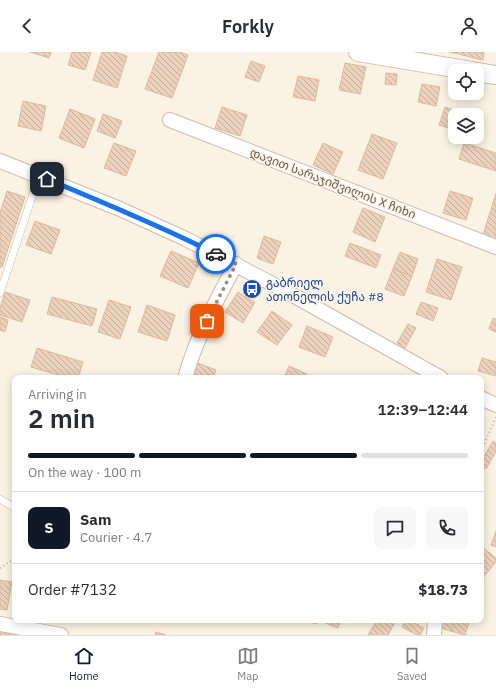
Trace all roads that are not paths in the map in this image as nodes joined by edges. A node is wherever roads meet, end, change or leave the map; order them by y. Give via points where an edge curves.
1 (358, 52) edge
2 (448, 67) edge
3 (484, 73) edge
4 (496, 75) edge
5 (170, 120) dead end
6 (0, 161) edge
7 (39, 176) junction
8 (496, 246) edge
9 (236, 264) junction
10 (0, 293) edge
11 (186, 375) edge
12 (432, 375) edge
13 (484, 399) edge
14 (496, 405) edge
15 (0, 499) edge
16 (12, 506) edge
17 (436, 623) edge
18 (0, 624) edge
19 (61, 635) edge
20 (434, 635) edge

1 - 2 street
3 - 4 street
5 - 8 street, დავით სარაჯიშვილის X ჩიხი
6 - 7 street
7 - 9 street via 146,221
7 - 10 lane
9 - 11 street via 212,308
9 - 12 street
13 - 14 street
15 - 16 lane
17 - 20 street
18 - 19 street

